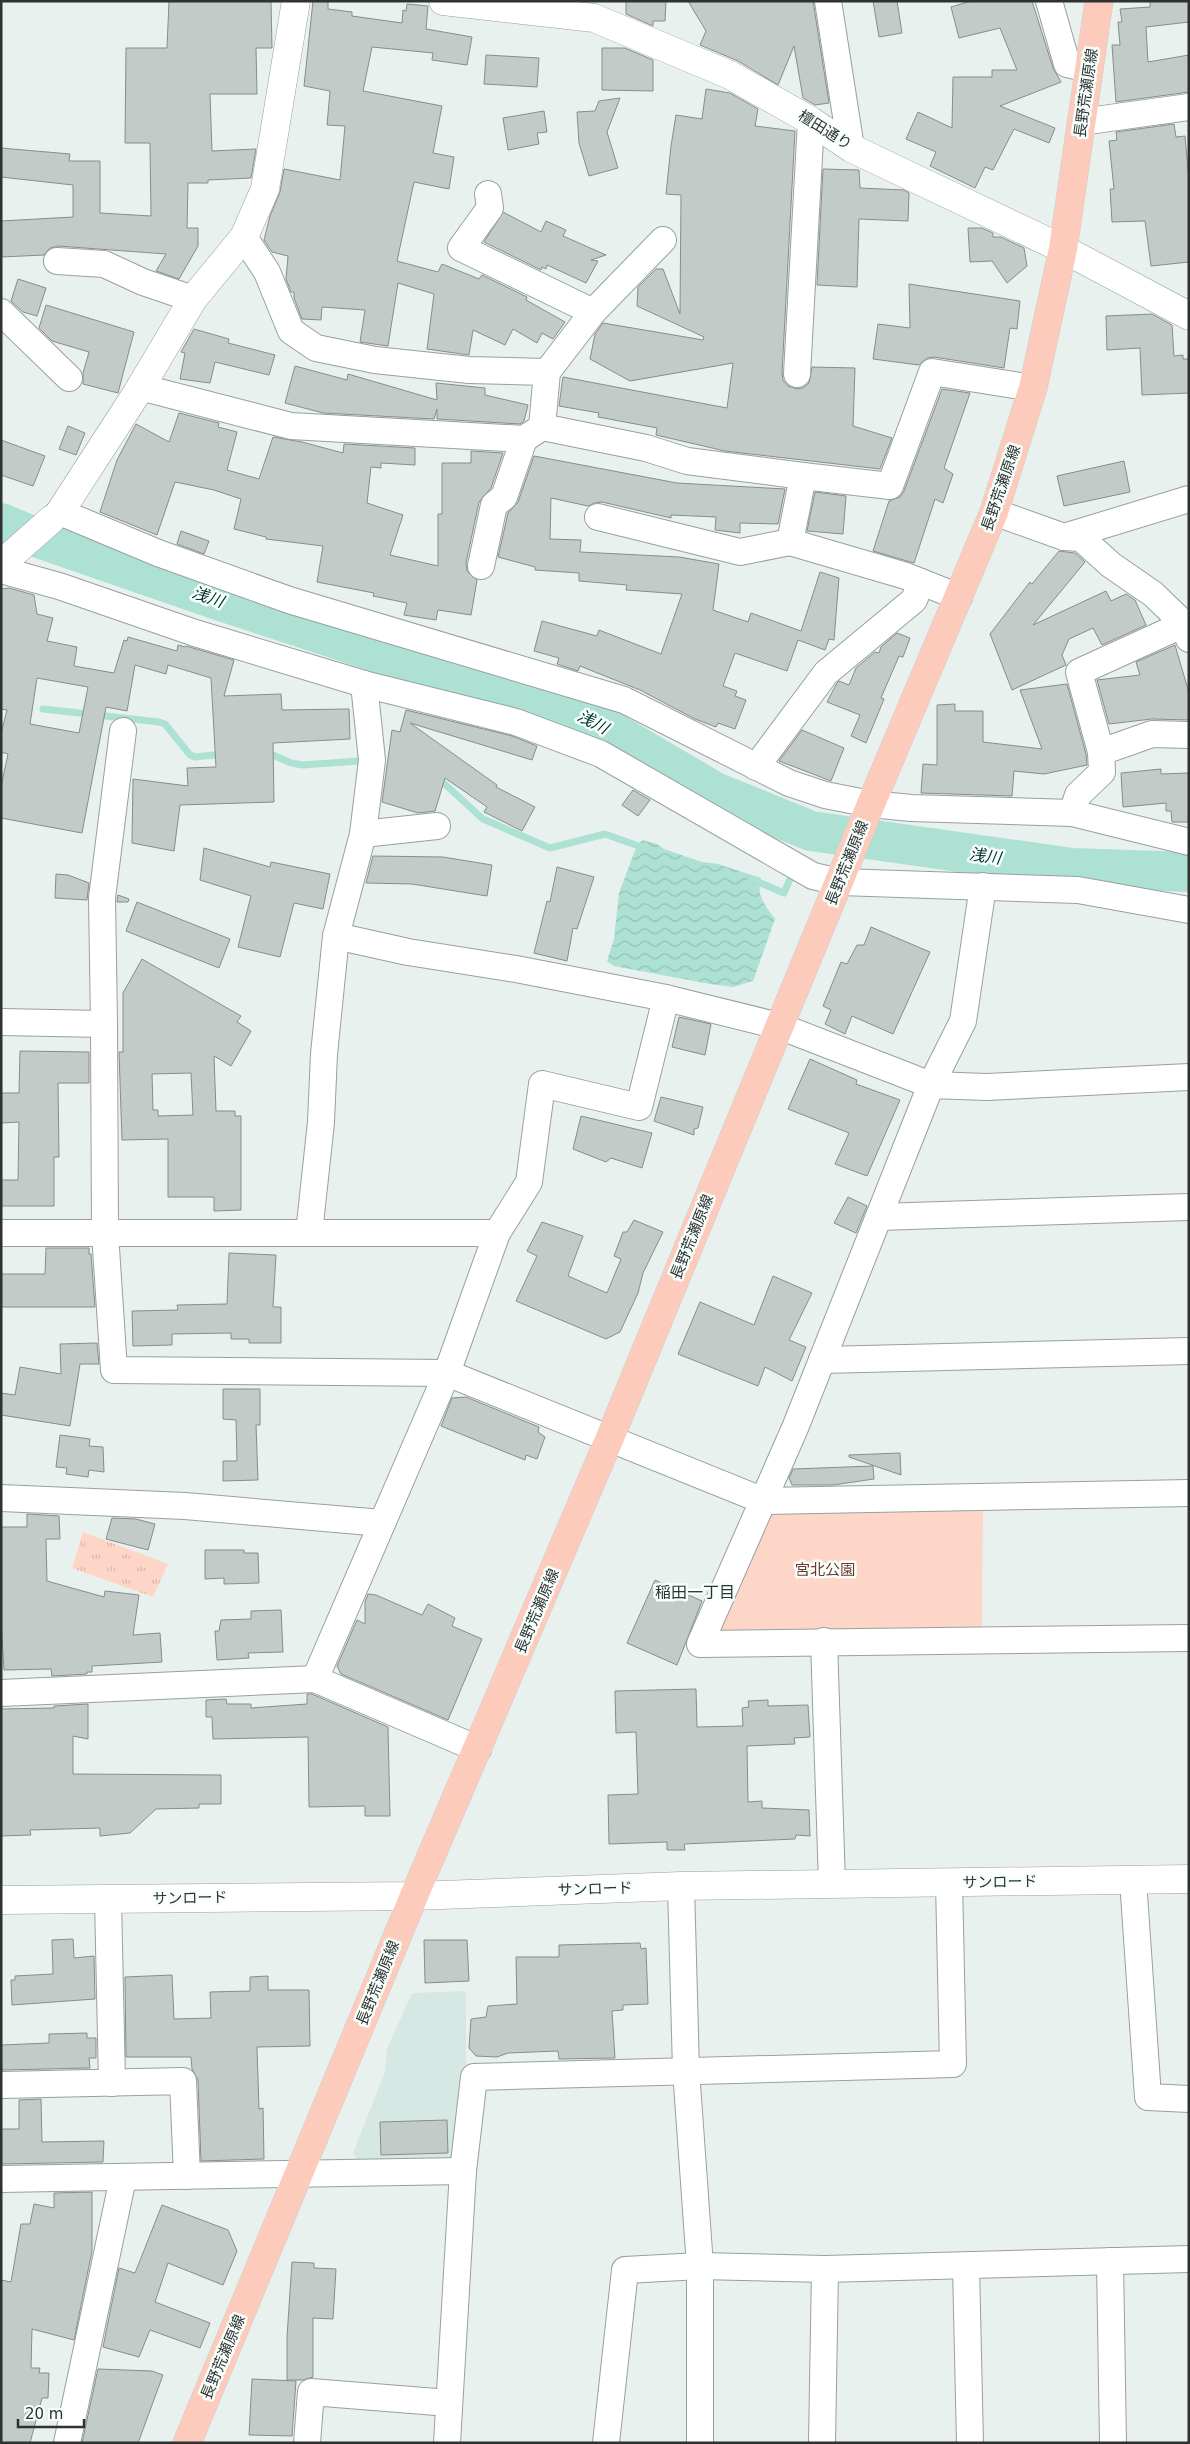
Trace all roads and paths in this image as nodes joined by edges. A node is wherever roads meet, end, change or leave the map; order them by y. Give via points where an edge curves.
1 (296, 1) edge
2 (443, 1) edge
3 (828, 1) edge
4 (1049, 1) edge
5 (1099, 1) edge
6 (1089, 70) junction
7 (1189, 107) edge
8 (811, 121) junction
9 (1081, 122) junction
10 (851, 148) junction
11 (488, 194) dead end
12 (244, 237) junction
13 (663, 240) dead end
14 (1063, 249) junction
15 (57, 261) dead end
16 (193, 299) junction
17 (1, 312) edge
18 (593, 312) junction
19 (1189, 316) edge
20 (546, 372) junction
21 (796, 374) dead end
22 (69, 378) dead end
23 (140, 387) junction
24 (1033, 388) junction
25 (534, 433) junction
26 (803, 476) junction
27 (1189, 498) edge
28 (994, 512) junction
29 (56, 515) junction
30 (598, 517) dead end
31 (1064, 537) junction
32 (790, 542) junction
33 (2, 565) edge
34 (481, 566) dead end
35 (921, 582) junction
36 (959, 597) junction
37 (1186, 632) edge
38 (364, 684) junction
39 (123, 731) dead end
40 (1189, 735) edge
41 (1101, 752) junction
42 (756, 767) junction
43 (869, 808) junction
44 (1072, 813) junction
45 (436, 826) dead end
46 (363, 834) junction
47 (1189, 842) edge
48 (843, 876) junction
49 (983, 886) junction
50 (1189, 910) edge
51 (336, 936) junction
52 (666, 998) junction
53 (1, 1022) edge
54 (104, 1024) junction
55 (779, 1026) junction
56 (1189, 1077) edge
57 (931, 1085) junction
58 (1189, 1207) edge
59 (879, 1217) junction
60 (1, 1233) edge
61 (105, 1233) junction
62 (308, 1233) junction
63 (496, 1233) junction
64 (1189, 1351) edge
65 (822, 1360) junction
66 (447, 1373) junction
67 (609, 1440) junction
68 (1189, 1493) edge
69 (1, 1498) edge
70 (764, 1501) junction
71 (382, 1523) junction
72 (1189, 1638) edge
73 (824, 1641) junction
74 (315, 1679) junction
75 (1, 1693) edge
76 (478, 1749) junction
77 (1189, 1879) edge
78 (1133, 1880) junction
79 (948, 1882) junction
80 (832, 1884) junction
81 (681, 1886) junction
82 (414, 1896) junction
83 (108, 1898) junction
84 (1, 1900) edge
85 (686, 2070) junction
86 (112, 2083) junction
87 (1, 2085) edge
88 (1189, 2100) edge
89 (463, 2171) junction
90 (299, 2175) junction
91 (187, 2176) junction
92 (123, 2178) junction
93 (1, 2180) edge
94 (1189, 2259) edge
95 (1110, 2261) junction
96 (700, 2266) junction
97 (966, 2266) junction
98 (825, 2269) junction
99 (449, 2403) junction
100 (67, 2443) edge
101 (187, 2443) edge
102 (307, 2443) edge
103 (447, 2443) edge
104 (606, 2443) edge
105 (700, 2443) edge
106 (822, 2443) edge
107 (970, 2443) edge
108 (1113, 2443) edge

1 - 12 street via 265,189
2 - 8 street, 檀田通り via 594,18 730,75
3 - 10 street
4 - 6 street via 1067,64
5 - 6 main road, 長野荒瀬原線
6 - 9 main road, 長野荒瀬原線
7 - 9 street
8 - 10 street, 檀田通り
8 - 21 street
9 - 14 main road, 長野荒瀬原線
10 - 14 street, 檀田通り
11 - 18 street via 490,208 461,248
12 - 16 street
12 - 20 street via 267,272 291,331 316,348 375,360 469,370
13 - 18 street
14 - 19 street, 檀田通り
14 - 24 main road, 長野荒瀬原線
15 - 16 street via 104,264
16 - 23 street
17 - 22 street
18 - 20 street
20 - 25 street
23 - 25 street via 291,426
23 - 29 street
24 - 26 street via 932,372 890,486
24 - 28 main road, 長野荒瀬原線
25 - 26 street via 646,448 687,461
25 - 34 street via 504,497 494,505
26 - 32 street
27 - 31 street
28 - 31 street
28 - 36 main road, 長野荒瀬原線
29 - 33 street
29 - 42 street via 289,600 624,700
30 - 32 street via 740,552
31 - 37 street via 1081,538 1111,565 1153,594 1180,620
32 - 35 street
33 - 38 street via 116,607
35 - 36 street
35 - 42 street via 914,600 826,673
36 - 43 main road, 長野荒瀬原線
37 - 41 street via 1079,672
38 - 46 street via 372,760
38 - 48 street via 516,722 601,754 812,876
39 - 54 street via 102,898
40 - 41 street via 1152,734
41 - 44 street via 1102,772 1078,795
42 - 43 street via 789,783
43 - 44 street
43 - 48 main road, 長野荒瀬原線
44 - 47 street
45 - 46 street
46 - 51 street
48 - 49 street
48 - 55 main road, 長野荒瀬原線
49 - 50 street via 1078,890
49 - 57 street via 963,1021
51 - 52 street
51 - 62 street via 321,1122
52 - 55 street
52 - 63 street via 638,1107 542,1084 529,1182
53 - 54 street
54 - 61 street
55 - 57 street
55 - 67 main road, 長野荒瀬原線
56 - 57 street via 986,1087
57 - 59 street
58 - 59 street
59 - 65 street
60 - 61 street
61 - 62 street
61 - 66 street via 114,1370
62 - 63 street
63 - 66 street
64 - 65 street
65 - 70 street
66 - 67 street
66 - 71 street
67 - 70 street
67 - 76 main road, 長野荒瀬原線
68 - 70 street
69 - 71 street via 185,1506
70 - 73 street via 700,1644
71 - 74 street
72 - 73 street
73 - 80 street
74 - 75 street
74 - 76 street
76 - 82 main road, 長野荒瀬原線
77 - 78 street, サンロード
78 - 79 street, サンロード
78 - 88 street via 1148,2097
79 - 80 street, サンロード
79 - 85 street via 952,2064
80 - 81 street, サンロード
81 - 82 street, サンロード
81 - 85 street
82 - 83 street, サンロード
82 - 90 main road, 長野荒瀬原線
83 - 84 street, サンロード
83 - 86 street
85 - 89 street via 474,2077
85 - 96 street
86 - 87 street
86 - 91 street via 183,2081
89 - 90 street
89 - 99 street
90 - 91 street
90 - 101 main road, 長野荒瀬原線
91 - 92 street
92 - 93 street
92 - 100 street
94 - 95 street
95 - 97 street
95 - 108 street
96 - 98 street
96 - 104 street via 625,2270
96 - 105 street
97 - 98 street
97 - 107 street
98 - 106 street
99 - 102 street via 312,2392
99 - 103 street

